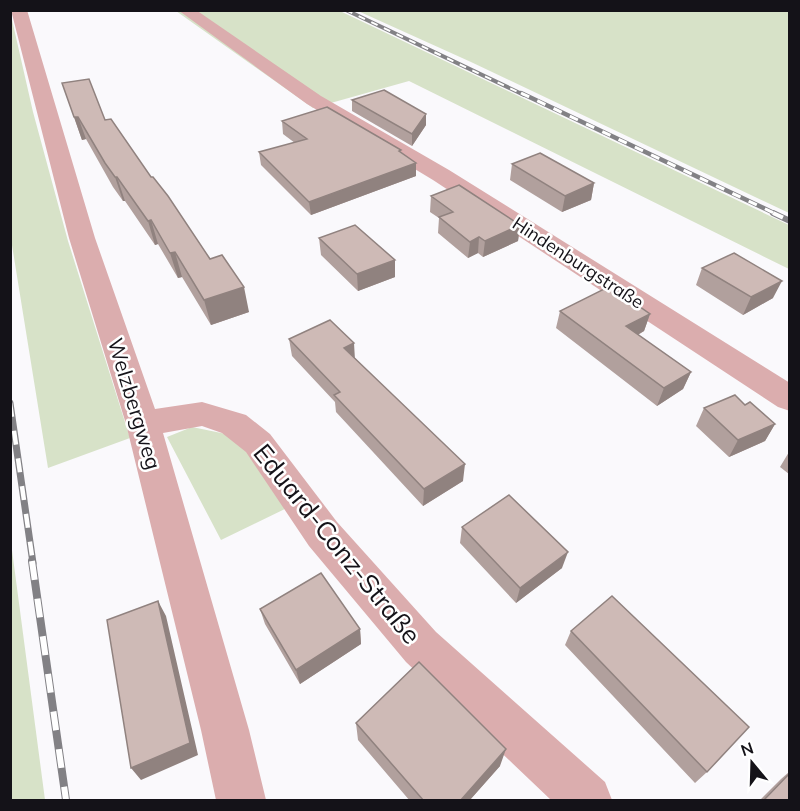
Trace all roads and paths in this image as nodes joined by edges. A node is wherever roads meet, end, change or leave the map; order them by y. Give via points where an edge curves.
1 (19, 10) edge
2 (185, 10) edge
3 (789, 399) edge
4 (143, 423) junction
5 (241, 801) edge
6 (587, 801) edge

1 - 4 street, Welzbergweg via 82,238
2 - 3 street, Hindenburgstraße via 314,100 441,175
4 - 5 street, Welzbergweg
4 - 6 street, Eduard-Conz-Straße via 202,414 234,424 258,444 323,534 421,647

